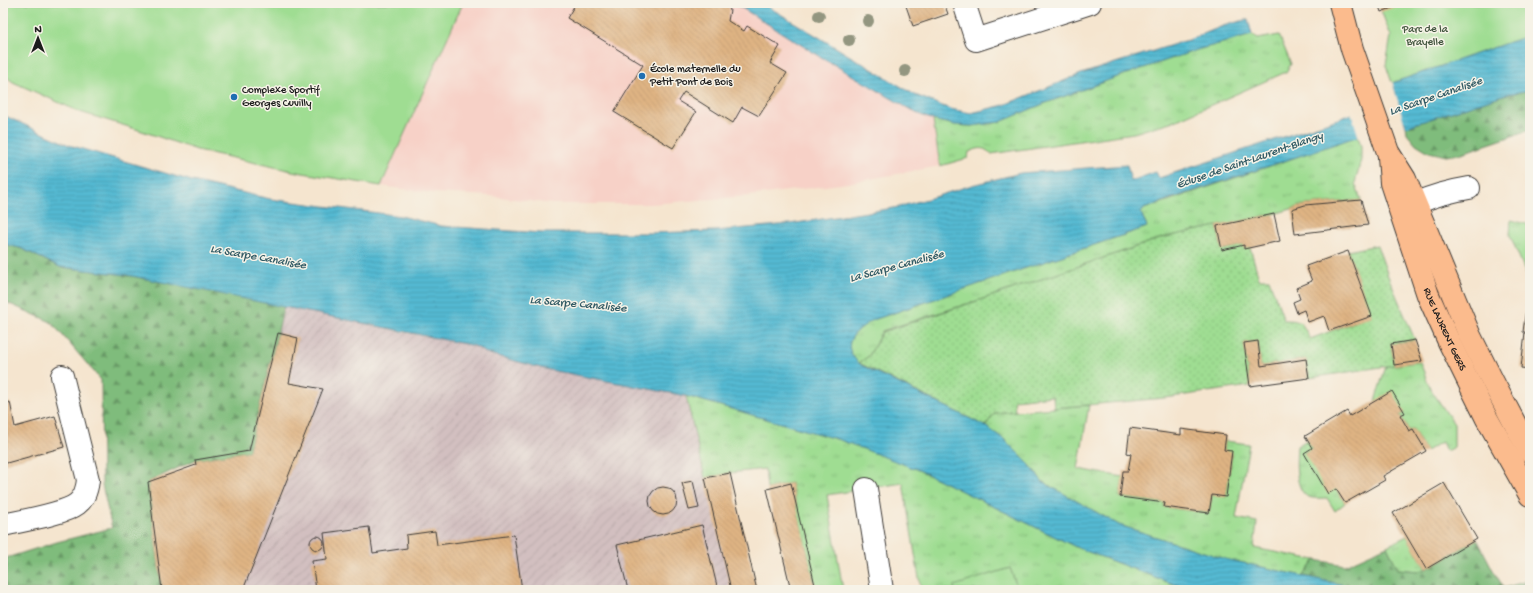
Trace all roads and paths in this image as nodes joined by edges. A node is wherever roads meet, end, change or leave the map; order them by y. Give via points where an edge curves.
1 (964, 3) edge
2 (1090, 3) edge
3 (1328, 3) edge
4 (1340, 3) edge
5 (1353, 54) junction
6 (1388, 152) junction
7 (1469, 188) dead end
8 (1416, 203) junction
9 (62, 376) dead end
10 (1529, 450) edge
11 (866, 489) dead end
12 (1530, 494) edge
13 (3, 525) edge
14 (882, 590) edge

1 - 2 lane via 976,40
3 - 5 main road, RUE LAURENT GERS
4 - 5 main road, RUE LAURENT GERS
5 - 6 main road, RUE LAURENT GERS
6 - 8 main road, RUE LAURENT GERS
6 - 12 main road, RUE LAURENT GERS via 1391,183 1428,295 1473,392
7 - 8 lane
8 - 10 main road, RUE LAURENT GERS via 1470,336
9 - 13 lane via 88,480 86,493 68,510
11 - 14 lane

